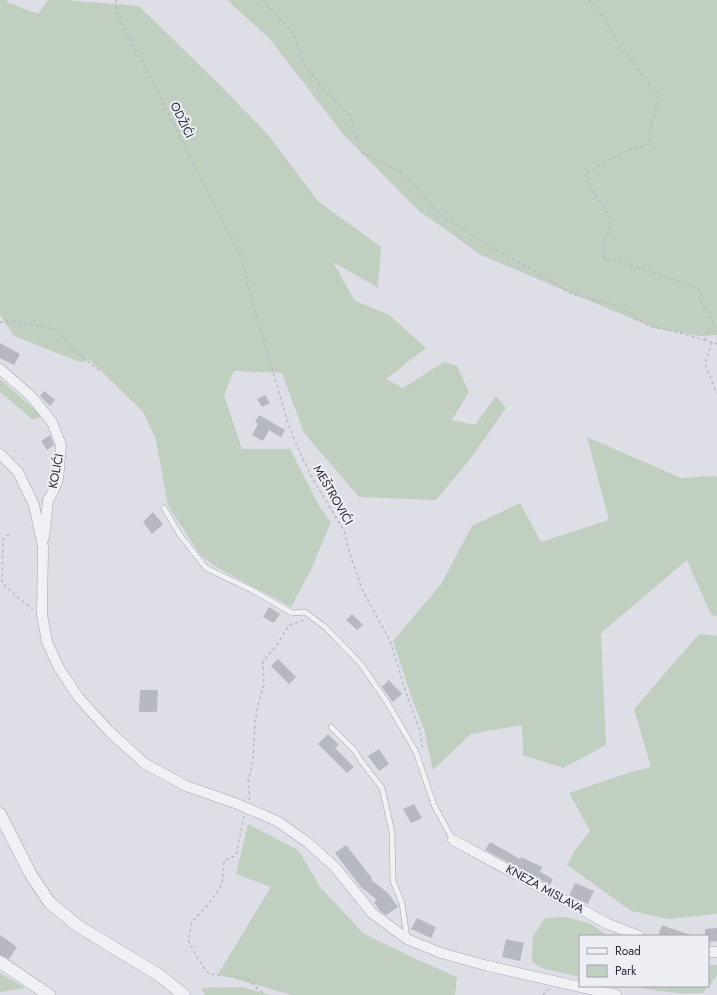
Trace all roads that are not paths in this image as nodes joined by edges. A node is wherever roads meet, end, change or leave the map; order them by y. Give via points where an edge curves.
1 (0, 369) edge
2 (0, 454) edge
3 (164, 508) dead end
4 (43, 547) junction
5 (331, 727) dead end
6 (0, 814) edge
7 (453, 840) joint
8 (636, 935) edge
9 (407, 939) junction
10 (0, 962) edge
11 (579, 987) edge
12 (581, 987) edge
13 (49, 995) edge
14 (184, 995) edge
15 (616, 995) edge

1 - 4 street, KOLIĆI via 31,396 52,422 61,445 58,478 48,500
2 - 4 street via 18,472 34,506
3 - 7 lane via 180,535 206,568 292,613 304,612 325,627 360,663 387,702 416,752 434,805
4 - 9 street via 42,615 47,642 59,668 79,698 109,731 144,763 186,786 276,821 307,842 334,867 372,913
5 - 9 lane via 356,751 382,788 392,832 393,881 402,903
6 - 14 street via 31,875 50,903 78,926 163,978
7 - 8 street, KNEZA MISLAVA via 608,924
9 - 11 street via 441,953
10 - 13 street
12 - 15 street

